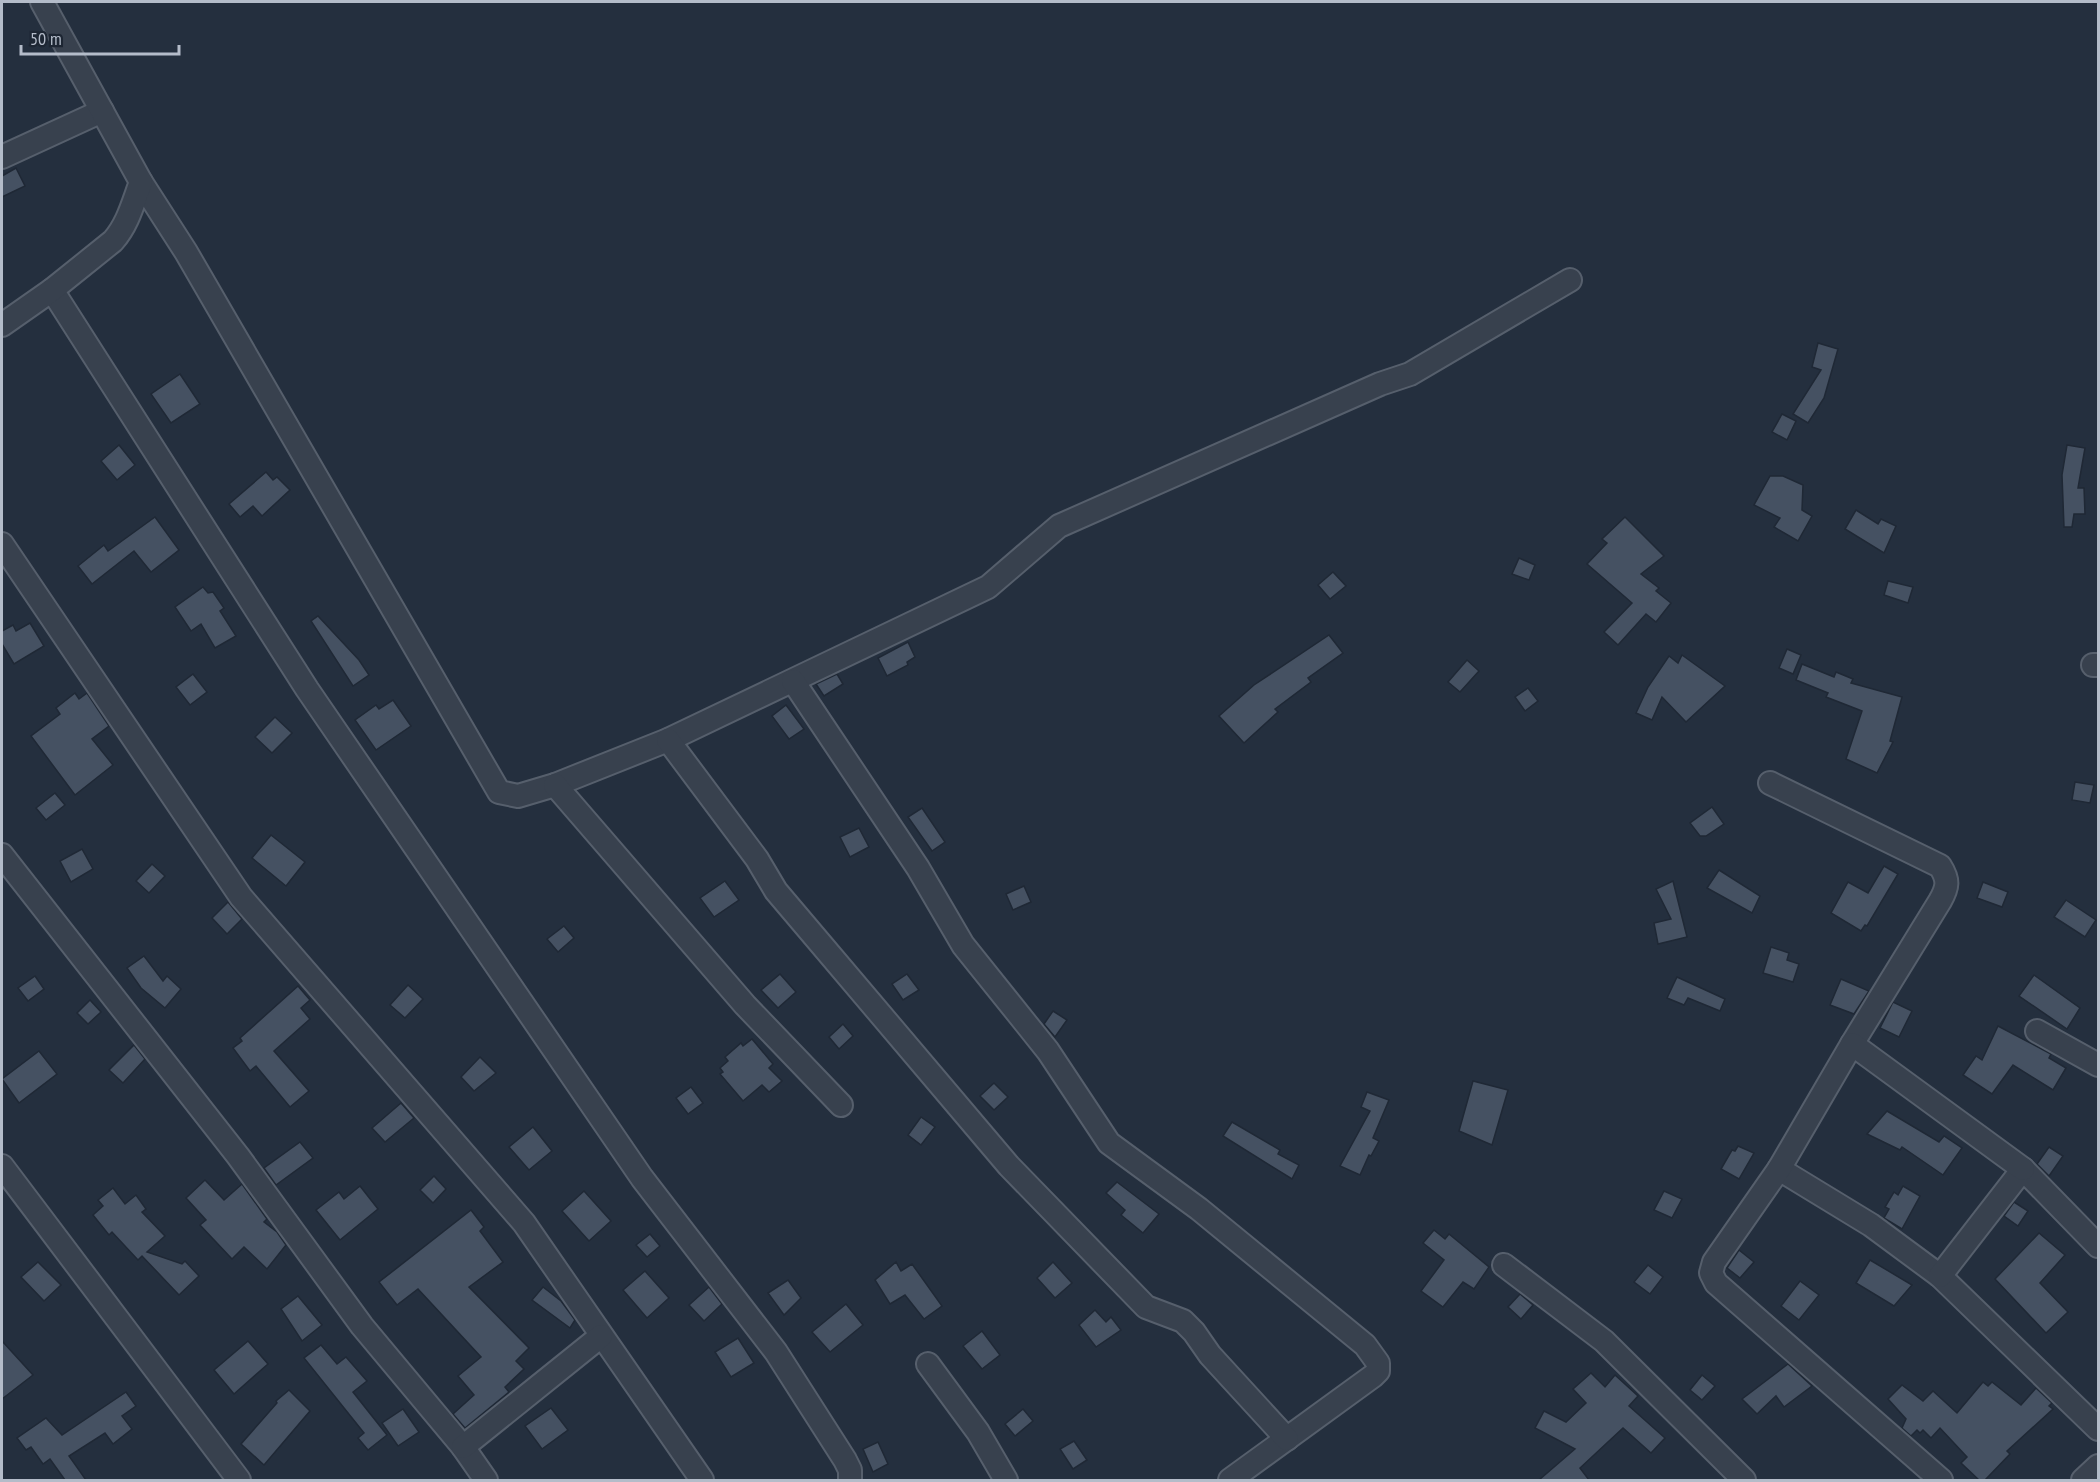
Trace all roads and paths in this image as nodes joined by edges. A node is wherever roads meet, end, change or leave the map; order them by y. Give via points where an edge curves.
1 (42, 2) edge
2 (102, 111) junction
3 (2, 157) edge
4 (141, 182) junction
5 (1570, 280) dead end
6 (52, 291) junction
7 (2, 325) edge
8 (2, 544) edge
9 (794, 681) junction
10 (668, 740) junction
11 (1770, 783) dead end
12 (555, 785) junction
13 (2, 855) edge
14 (2037, 1031) dead end
15 (1852, 1044) junction
16 (2098, 1065) edge
17 (841, 1104) dead end
18 (2, 1166) edge
19 (1779, 1169) junction
20 (2023, 1169) junction
21 (2098, 1246) edge
22 (1504, 1265) dead end
23 (1940, 1276) junction
24 (601, 1336) junction
25 (928, 1364) dead end
26 (2098, 1429) edge
27 (1287, 1439) junction
28 (463, 1447) junction
29 (2098, 1466) edge
30 (239, 1480) edge
31 (486, 1480) edge
32 (702, 1480) edge
33 (850, 1480) edge
34 (1006, 1480) edge
35 (1230, 1480) edge
36 (1744, 1480) edge
37 (1941, 1480) edge
38 (2083, 1480) edge

1 - 2 street
2 - 3 street
2 - 4 street
4 - 6 street via 120,232
4 - 12 street via 186,252 499,792 518,796
5 - 9 street via 1410,375 1380,384 1059,526 988,587
6 - 7 street
6 - 33 street via 308,689 642,1178 776,1352 845,1460
8 - 24 street via 241,897 493,1184
9 - 10 street
9 - 27 street via 918,868 963,945 1048,1051 1109,1143 1208,1216 1365,1345 1378,1363 1373,1376
10 - 12 street
10 - 27 street via 758,858 776,891 1009,1166 1146,1307 1183,1321
11 - 15 street via 1940,866 1946,876 1948,887
12 - 17 street via 745,1005
13 - 28 street via 238,1156 362,1326
14 - 16 street
15 - 19 street
15 - 20 street
18 - 30 street
19 - 23 street via 1871,1225
19 - 37 street via 1714,1262 1711,1273 1716,1283
20 - 21 street
20 - 23 street
22 - 36 street via 1604,1341
23 - 26 street
24 - 28 street
24 - 32 street
25 - 34 street via 978,1432
27 - 35 street
28 - 31 street
29 - 38 street

